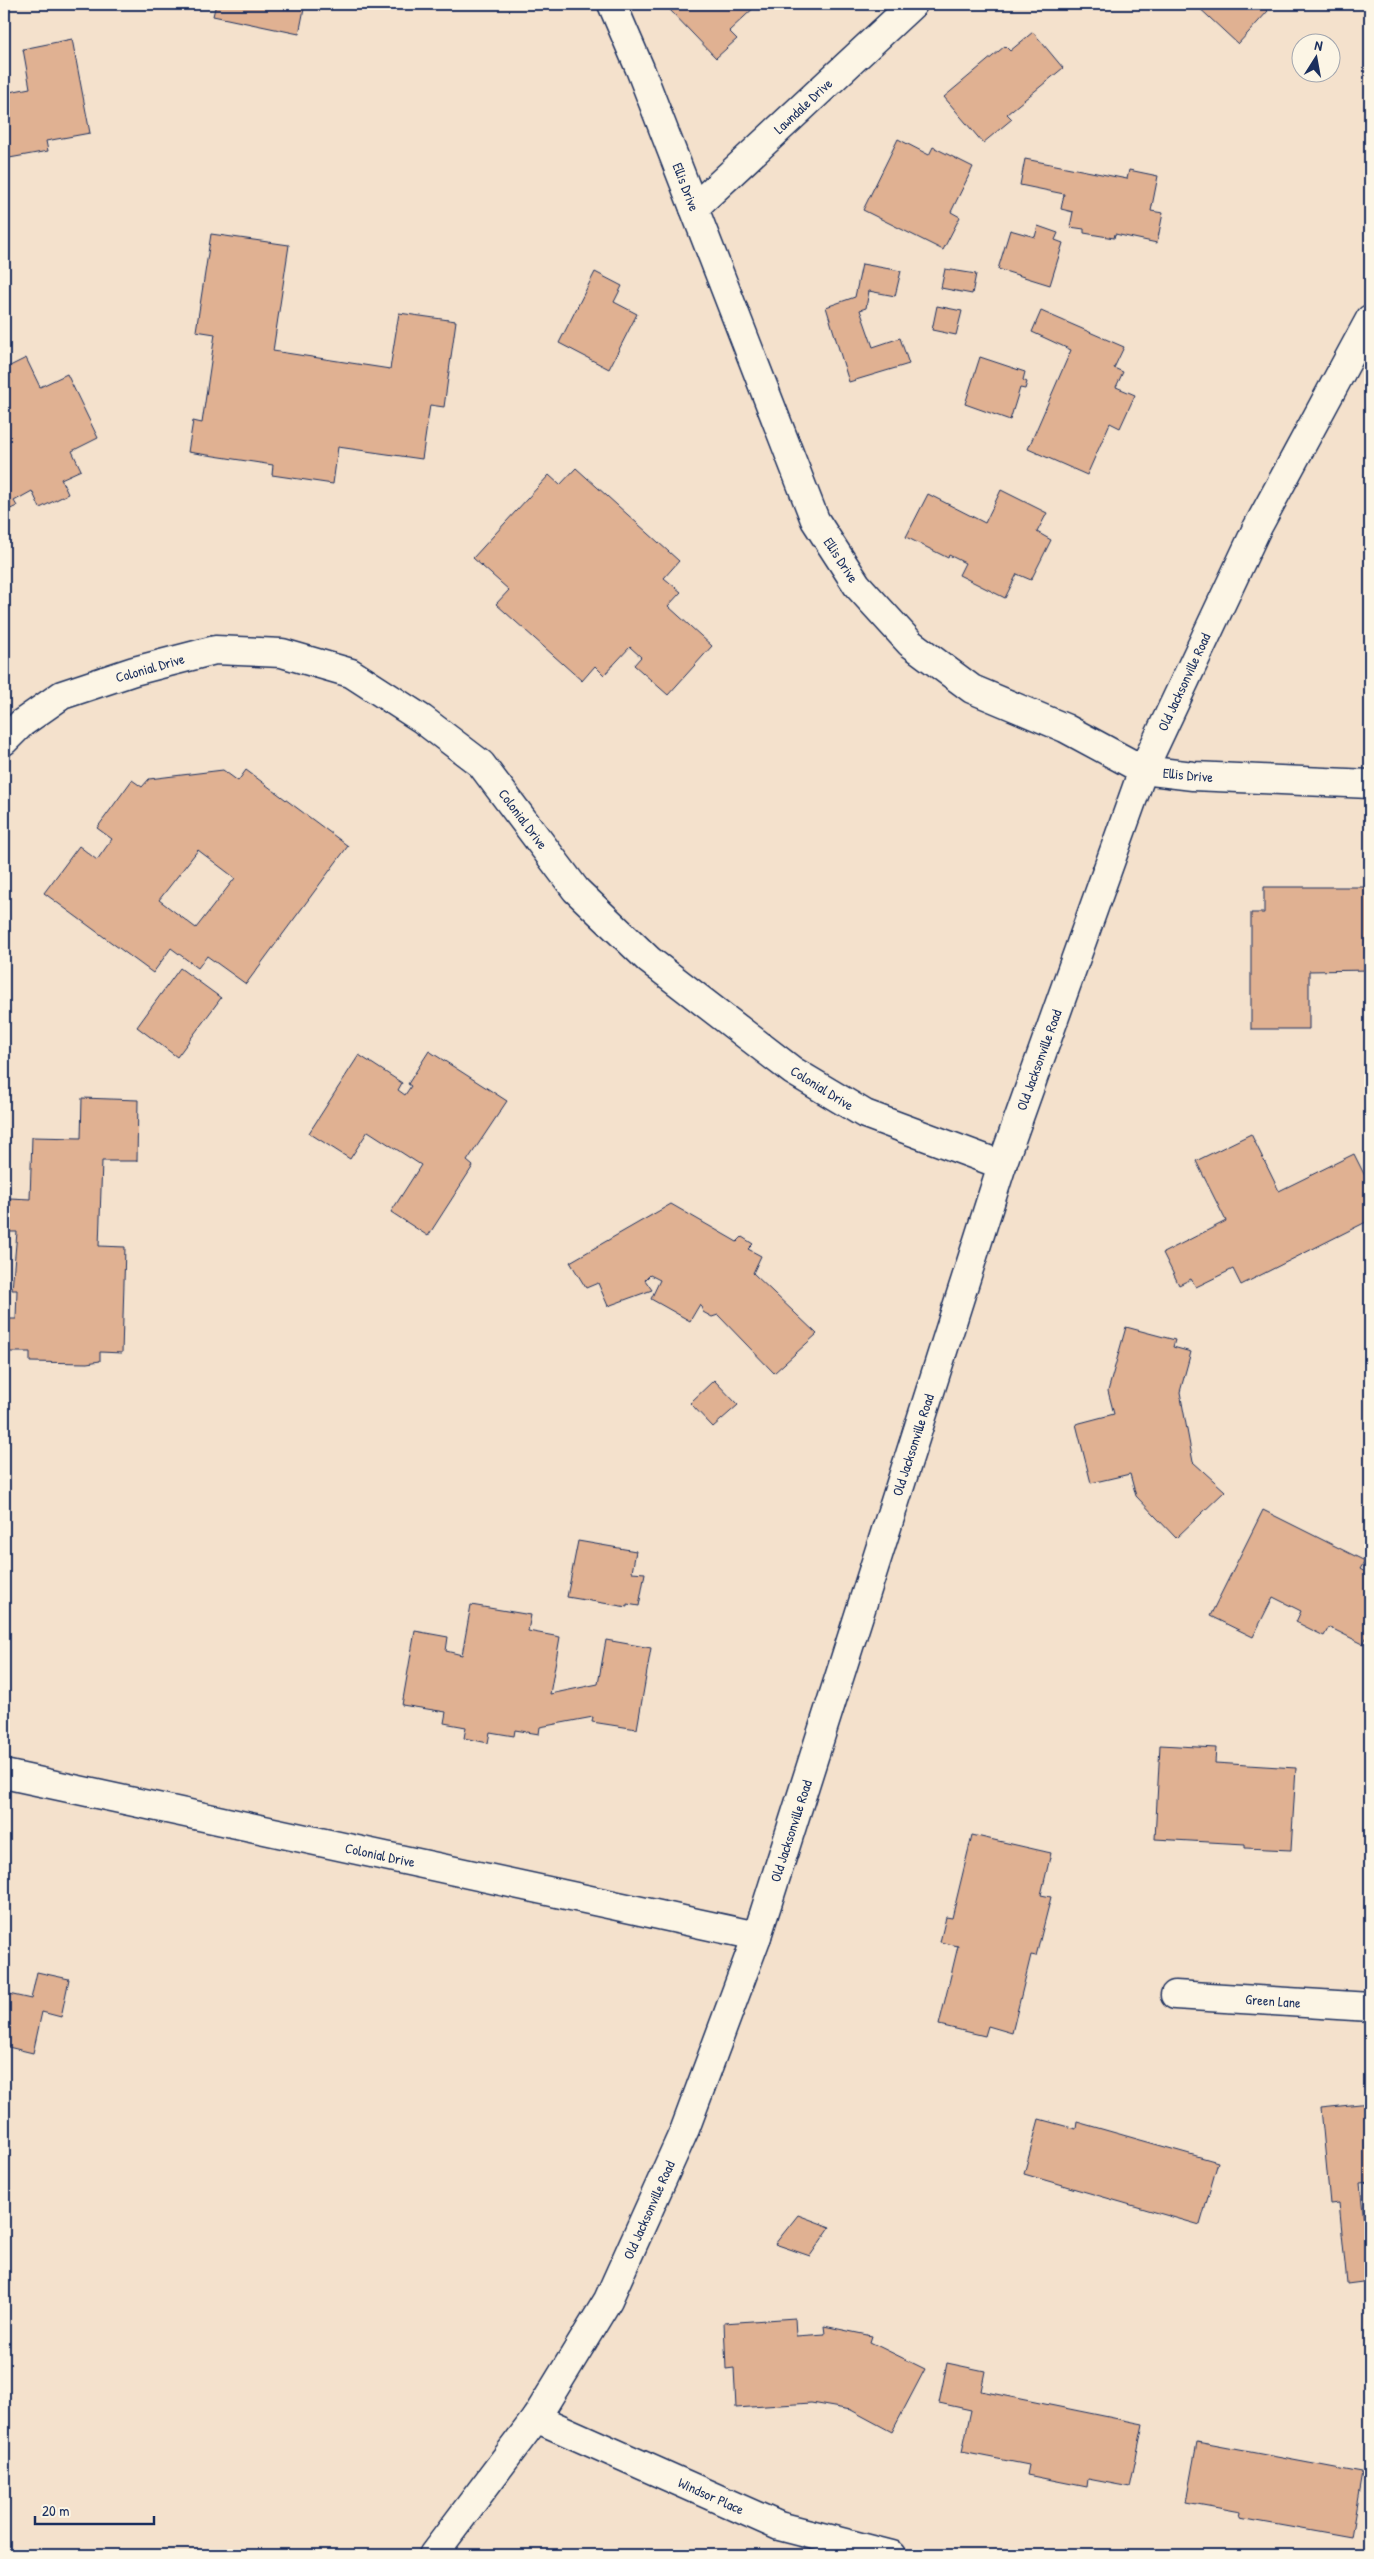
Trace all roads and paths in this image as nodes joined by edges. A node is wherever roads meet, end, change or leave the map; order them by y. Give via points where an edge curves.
1 (612, 4) edge
2 (913, 4) edge
3 (694, 208) junction
4 (1370, 319) edge
5 (4, 741) edge
6 (1143, 770) junction
7 (1370, 784) edge
8 (1002, 1165) junction
9 (4, 1774) edge
10 (757, 1936) junction
11 (1175, 1995) dead end
12 (1370, 2007) edge
13 (536, 2418) junction
14 (433, 2555) edge
15 (892, 2555) edge

1 - 3 street, Ellis Drive
2 - 3 street, Lawndale Drive
3 - 6 street, Ellis Drive via 815,520 856,585 910,643 972,689 1065,728
4 - 6 street, Old Jacksonville Road via 1256,530
5 - 8 street, Colonial Drive via 22,723 62,695 134,671 215,650 282,653 350,673 422,719 481,764 576,890 650,960 793,1071 865,1114
6 - 7 street, Ellis Drive via 1193,776
6 - 8 street, Old Jacksonville Road
8 - 10 street, Old Jacksonville Road
9 - 10 street, Colonial Drive
10 - 13 street, Old Jacksonville Road via 685,2129 608,2300
11 - 12 street, Green Lane
13 - 14 street, Old Jacksonville Road
13 - 15 street, Windsor Place via 780,2526

